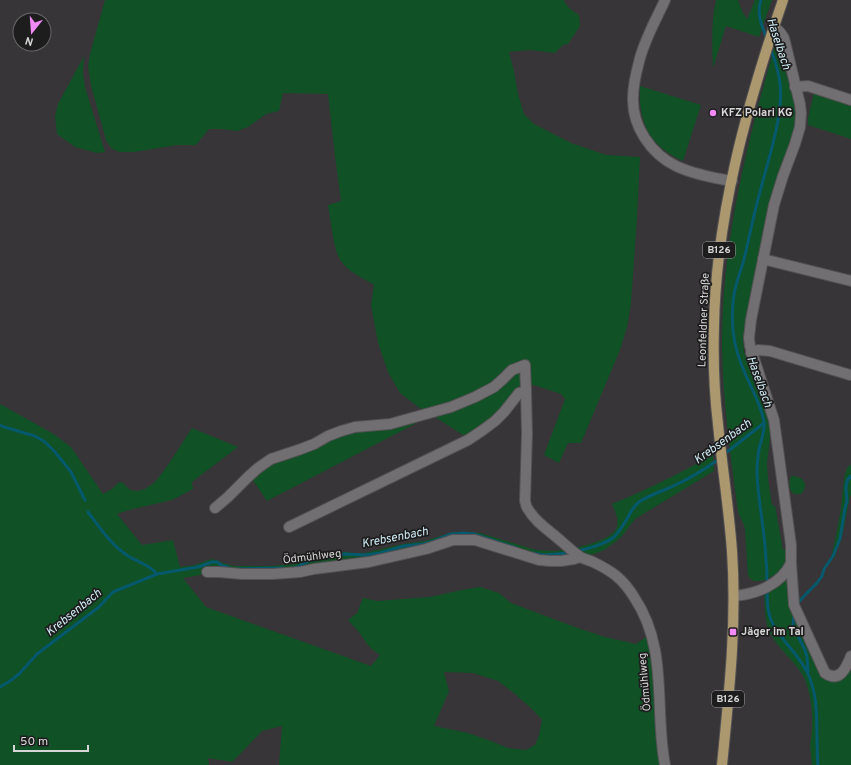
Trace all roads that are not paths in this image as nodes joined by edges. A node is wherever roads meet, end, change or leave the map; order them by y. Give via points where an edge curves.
1 (664, 0) edge
2 (783, 0) edge
3 (772, 32) junction
4 (795, 87) junction
5 (851, 100) edge
6 (732, 181) junction
7 (763, 259) junction
8 (851, 281) edge
9 (751, 353) junction
10 (850, 375) dead end
11 (526, 391) junction
12 (215, 508) dead end
13 (289, 527) dead end
14 (576, 553) junction
15 (790, 563) junction
16 (207, 572) dead end
17 (734, 596) junction
18 (851, 656) edge
19 (665, 765) edge
20 (722, 765) edge

1 - 6 street via 638,62 633,98 637,124 655,152 664,159 689,171
2 - 3 main road, Leonfeldner Straße / B126
3 - 4 street via 777,29 784,38
3 - 6 main road, Leonfeldner Straße / B126 via 744,125
4 - 5 street via 808,86
4 - 7 street via 801,113 800,127 778,190
6 - 17 main road, Leonfeldner Straße / B126 via 720,244 714,309 714,384 731,537
7 - 8 street
7 - 9 street via 749,338
9 - 10 street via 758,350 770,351
9 - 15 street via 774,420 791,545
11 - 12 street, Ödmühlweg via 525,365 512,370 494,387 451,407 390,424 341,431 271,460 258,468
11 - 13 street via 519,393 504,412 468,440
11 - 14 street, Ödmühlweg via 527,508
14 - 16 street, Ödmühlweg via 574,559 539,560 475,540 453,540 369,562 300,572
14 - 19 street, Ödmühlweg via 620,578 646,619 652,636 660,684 661,733
15 - 17 street via 784,575 778,580 759,590
15 - 18 street via 796,610 825,673 832,676 840,675
17 - 20 main road, Leonfeldner Straße / B126

